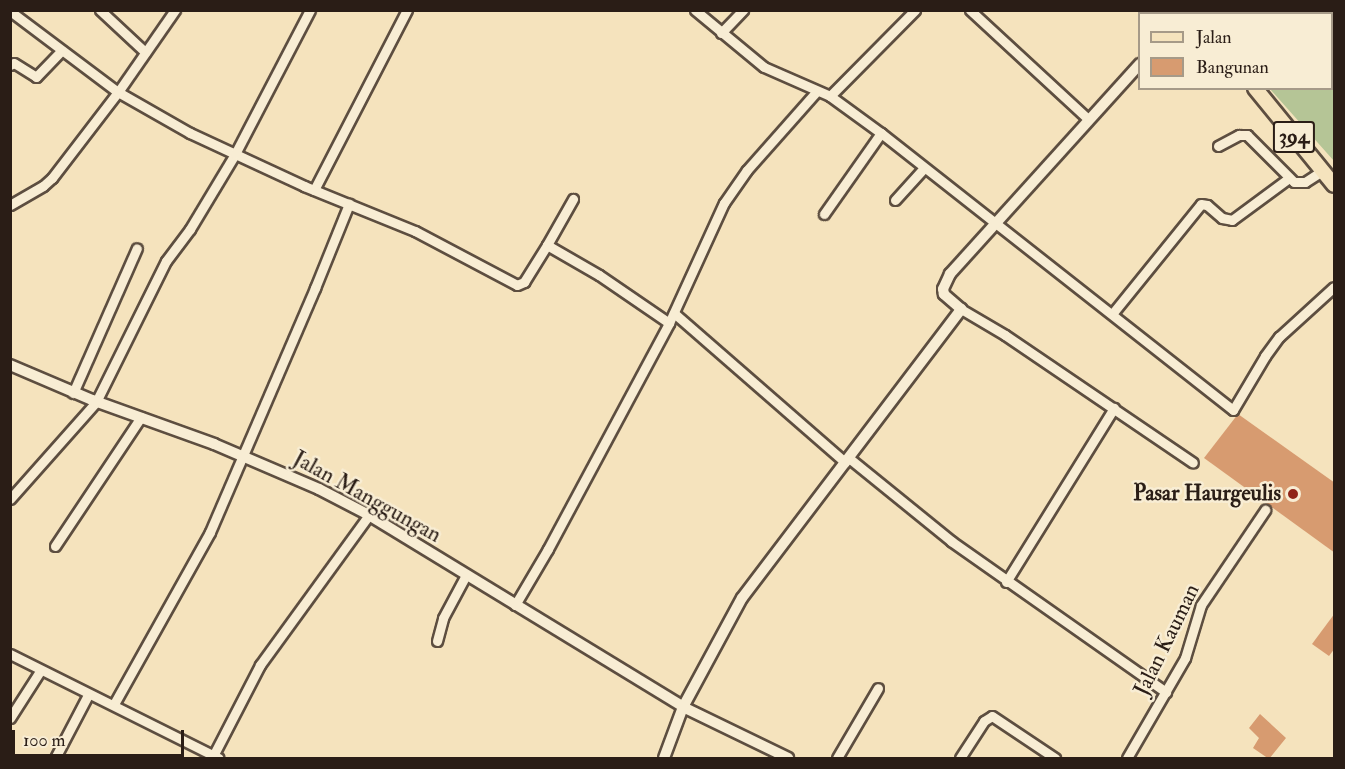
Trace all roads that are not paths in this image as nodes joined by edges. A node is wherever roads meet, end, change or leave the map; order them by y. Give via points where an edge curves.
1 (100, 10) edge
2 (175, 10) edge
3 (310, 10) edge
4 (407, 10) edge
5 (695, 10) edge
6 (743, 10) edge
7 (915, 10) edge
8 (970, 10) edge
9 (10, 11) edge
10 (721, 33) junction
11 (62, 50) junction
12 (146, 52) junction
13 (10, 65) edge
14 (1138, 66) edge
15 (1257, 90) edge
16 (118, 92) junction
17 (816, 92) junction
18 (830, 96) junction
19 (1088, 119) junction
20 (881, 133) junction
21 (1218, 146) dead end
22 (235, 154) junction
23 (924, 168) junction
24 (1322, 171) junction
25 (1289, 178) junction
26 (1335, 185) edge
27 (314, 190) junction
28 (573, 199) dead end
29 (895, 200) dead end
30 (349, 204) junction
31 (10, 205) edge
32 (824, 214) dead end
33 (994, 225) junction
34 (547, 245) junction
35 (137, 248) dead end
36 (1335, 287) edge
37 (961, 309) junction
38 (674, 313) junction
39 (1112, 314) junction
40 (669, 323) junction
41 (10, 365) edge
42 (73, 393) junction
43 (96, 402) junction
44 (1114, 408) junction
45 (141, 417) junction
46 (244, 457) junction
47 (847, 460) junction
48 (1193, 463) dead end
49 (10, 499) edge
50 (1265, 510) dead end
51 (369, 516) junction
52 (55, 546) dead end
53 (466, 575) junction
54 (1006, 582) junction
55 (515, 605) junction
56 (437, 640) dead end
57 (10, 654) edge
58 (40, 670) junction
59 (878, 688) dead end
60 (1166, 692) junction
61 (88, 695) junction
62 (114, 704) junction
63 (683, 707) junction
64 (10, 718) edge
65 (215, 757) edge
66 (56, 759) edge
67 (664, 759) edge
68 (788, 759) edge
69 (837, 759) edge
70 (960, 759) edge
71 (1055, 759) edge
72 (1127, 759) edge

1 - 12 street
2 - 12 street
3 - 22 street
4 - 27 street
5 - 10 street
6 - 10 street
7 - 18 street
8 - 19 street
9 - 11 street
10 - 17 street via 764,66
11 - 13 street via 36,77 14,63
11 - 16 street
12 - 16 street
14 - 19 street
15 - 24 main road, 394
16 - 22 street
16 - 31 street via 47,183
17 - 18 street
17 - 38 street via 732,189
18 - 20 street
19 - 33 street
20 - 23 street
20 - 32 street
21 - 25 street via 1247,135
22 - 27 street
22 - 43 street via 195,222 166,261
23 - 29 street
23 - 33 street
24 - 25 street via 1300,183
24 - 26 main road, 394
25 - 39 street via 1232,220 1201,204
27 - 30 street
28 - 34 street
30 - 34 street via 415,231 517,285 524,282
30 - 46 street
33 - 37 street via 945,280 944,294
33 - 39 street
34 - 40 street
35 - 42 street
36 - 39 street via 1264,356 1233,410
37 - 44 street
37 - 47 street
38 - 40 street
38 - 47 street
40 - 55 street
41 - 42 street, Jalan Manggungan
42 - 43 street, Jalan Manggungan
43 - 45 street, Jalan Manggungan
43 - 49 street
44 - 48 street
44 - 54 street
45 - 46 street, Jalan Manggungan
45 - 52 street
46 - 51 street, Jalan Manggungan via 290,475
46 - 62 street via 210,532
47 - 54 street
47 - 63 street via 742,598
50 - 60 street, Jalan Kauman via 1201,605 1185,657
51 - 53 street, Jalan Manggungan
51 - 65 street via 263,660
53 - 55 street, Jalan Manggungan
53 - 56 street via 443,618
54 - 60 street
55 - 63 street, Jalan Manggungan
57 - 58 street
58 - 61 street
58 - 64 street
59 - 69 street
60 - 72 street, Jalan Kauman
61 - 62 street
61 - 66 street
62 - 65 street
63 - 67 street
63 - 68 street, Jalan Manggungan
70 - 71 street via 992,716

